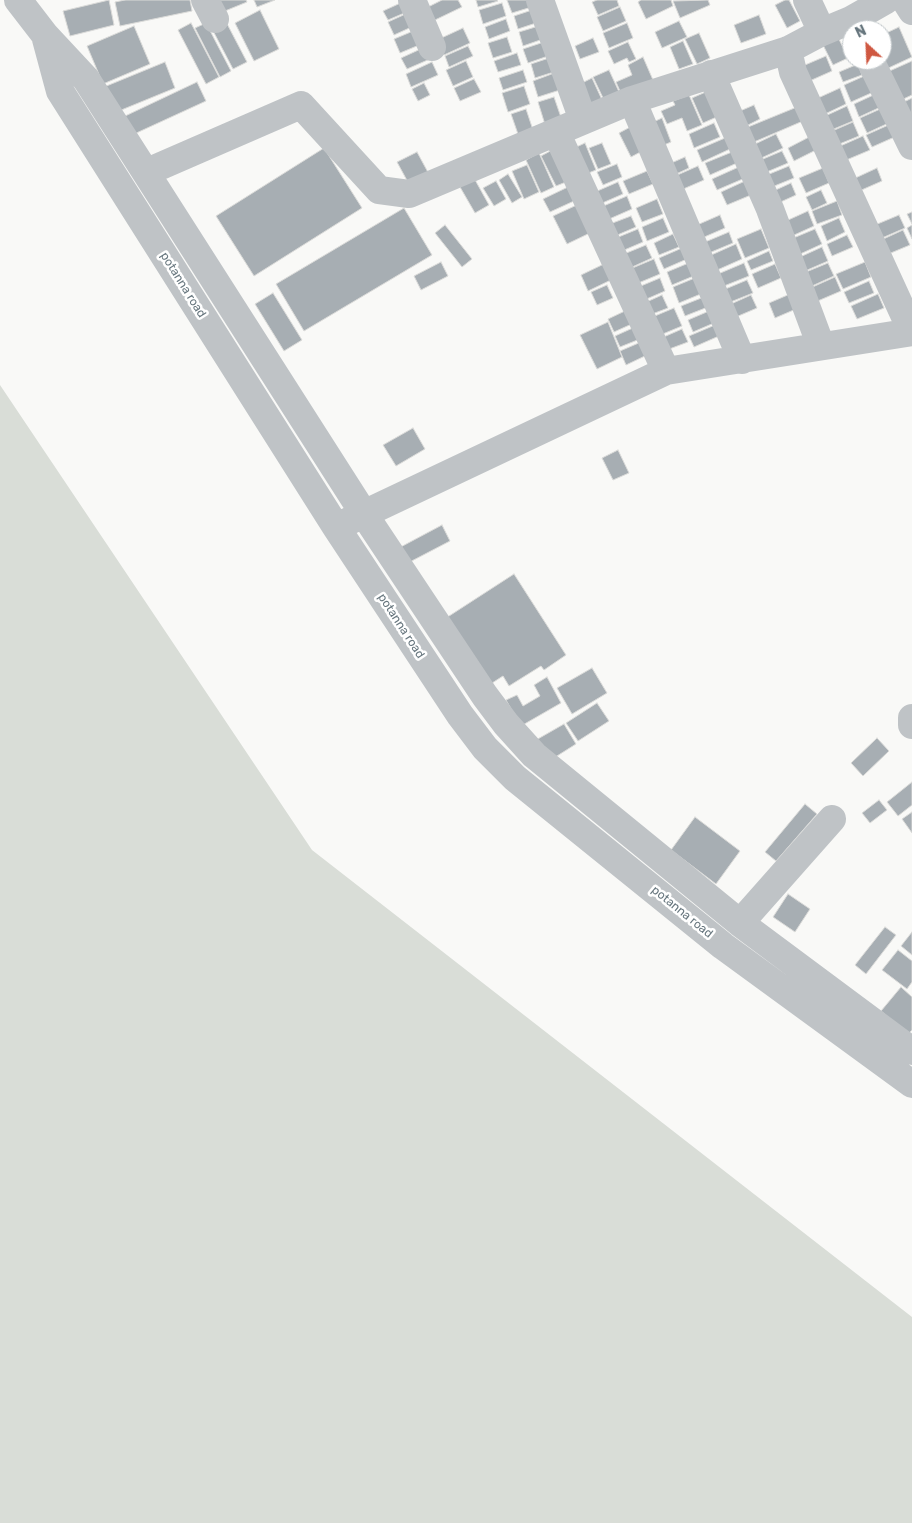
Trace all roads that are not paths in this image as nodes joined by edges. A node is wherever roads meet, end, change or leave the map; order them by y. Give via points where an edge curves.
1 (18, 0) edge
2 (412, 0) edge
3 (540, 0) edge
4 (807, 0) edge
5 (886, 0) edge
6 (905, 0) edge
7 (912, 11) edge
8 (860, 20) edge
9 (842, 27) edge
10 (822, 32) junction
11 (45, 35) junction
12 (432, 47) dead end
13 (788, 50) junction
14 (875, 70) edge
15 (711, 74) junction
16 (632, 100) junction
17 (583, 120) junction
18 (556, 132) junction
19 (912, 146) edge
20 (147, 172) junction
21 (821, 346) junction
22 (742, 360) junction
23 (666, 371) junction
24 (364, 514) junction
25 (336, 527) junction
26 (912, 718) edge
27 (912, 725) edge
28 (832, 819) dead end
29 (740, 923) junction
30 (912, 1051) edge
31 (912, 1084) edge

1 - 11 street, potanna road
2 - 12 street
3 - 17 street
4 - 10 street
5 - 8 street
6 - 7 street
9 - 10 street
10 - 13 street
11 - 20 street, potanna road via 86,79
11 - 25 street, potanna road via 60,91
13 - 15 street
13 - 21 street via 797,81 912,332
14 - 19 street
15 - 16 street
15 - 21 street via 770,209
16 - 17 street
16 - 22 street
17 - 18 street
18 - 20 street via 409,194 379,190 301,105
18 - 23 street
20 - 24 street, potanna road
21 - 22 street
22 - 23 street
23 - 24 street
24 - 25 street
24 - 29 street, potanna road via 485,696 534,755
25 - 31 street, potanna road via 460,715 485,748 515,778 723,946
26 - 27 street
28 - 29 street
29 - 30 street, potanna road

